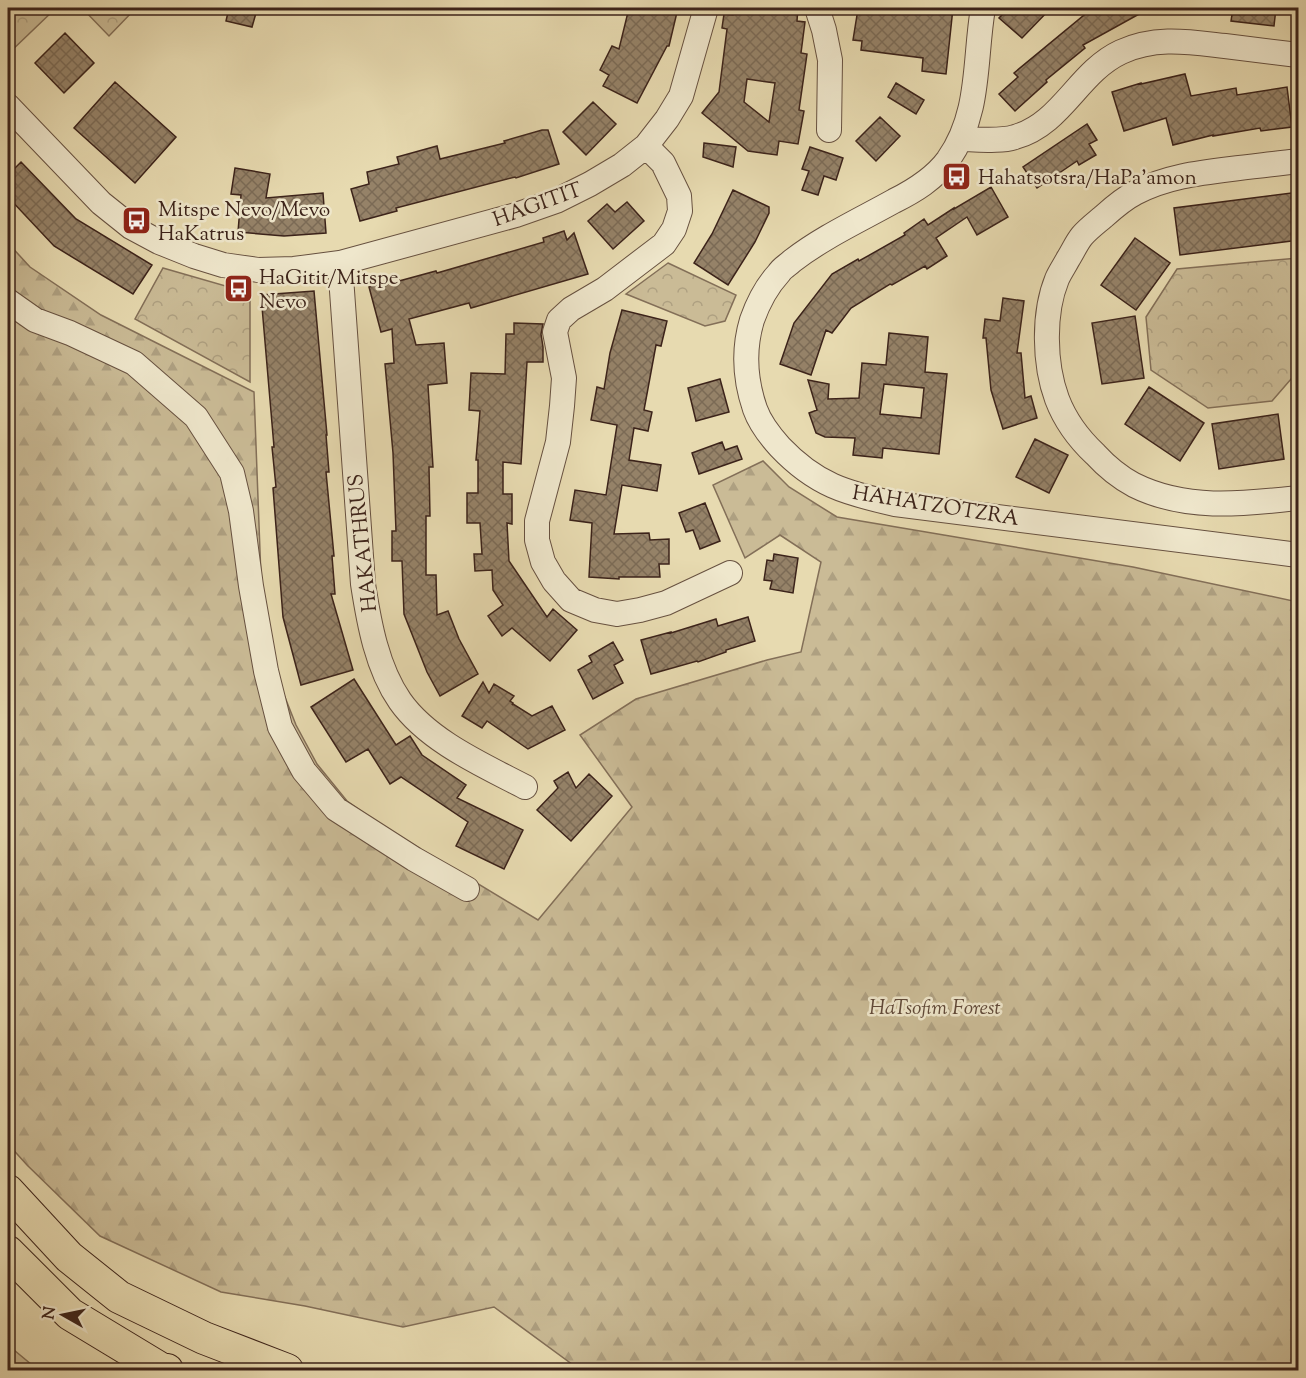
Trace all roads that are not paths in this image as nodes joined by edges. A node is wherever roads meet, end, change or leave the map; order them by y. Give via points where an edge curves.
1 (706, 8) edge
2 (817, 8) edge
3 (983, 8) edge
4 (1299, 55) edge
5 (8, 106) edge
6 (829, 130) dead end
7 (960, 139) junction
8 (646, 146) junction
9 (1299, 161) edge
10 (340, 263) junction
11 (8, 301) edge
12 (1299, 498) edge
13 (1299, 555) edge
14 (730, 573) dead end
15 (525, 787) dead end
16 (467, 889) dead end
17 (8, 1191) edge
18 (8, 1252) edge
19 (167, 1371) edge
20 (287, 1371) edge

1 - 8 street, HAGITIT via 681,96
2 - 6 street via 830,60
3 - 7 street, HAHATZOTZRA via 976,86
4 - 7 street via 1190,42 1147,44 1104,61 1050,119 1034,130 1014,138
5 - 10 street, HAGITIT via 101,203 159,242 223,265 258,270
7 - 13 street, HAHATZOTZRA via 930,179 800,255 779,272 759,301 746,348 746,372 758,416 771,437 795,462 824,482 896,504
8 - 10 street, HAGITIT via 614,170 556,201
8 - 14 street via 663,163 679,196 680,211 664,244 559,320 555,332 564,378 562,406 558,442 537,521 537,540 543,562 571,600 617,614 666,603
9 - 12 street via 1174,177 1133,194 1082,236 1071,254 1057,279 1046,340 1057,398 1086,446 1108,468 1164,496 1196,503
10 - 15 street, HAKATHRUS via 363,584 376,648 400,702 422,725 451,747
11 - 16 street via 35,320 134,363 196,417 232,473 266,671 280,726 304,771 336,809
17 - 20 main road via 69,1257 119,1297 204,1338
18 - 19 main road via 70,1314

